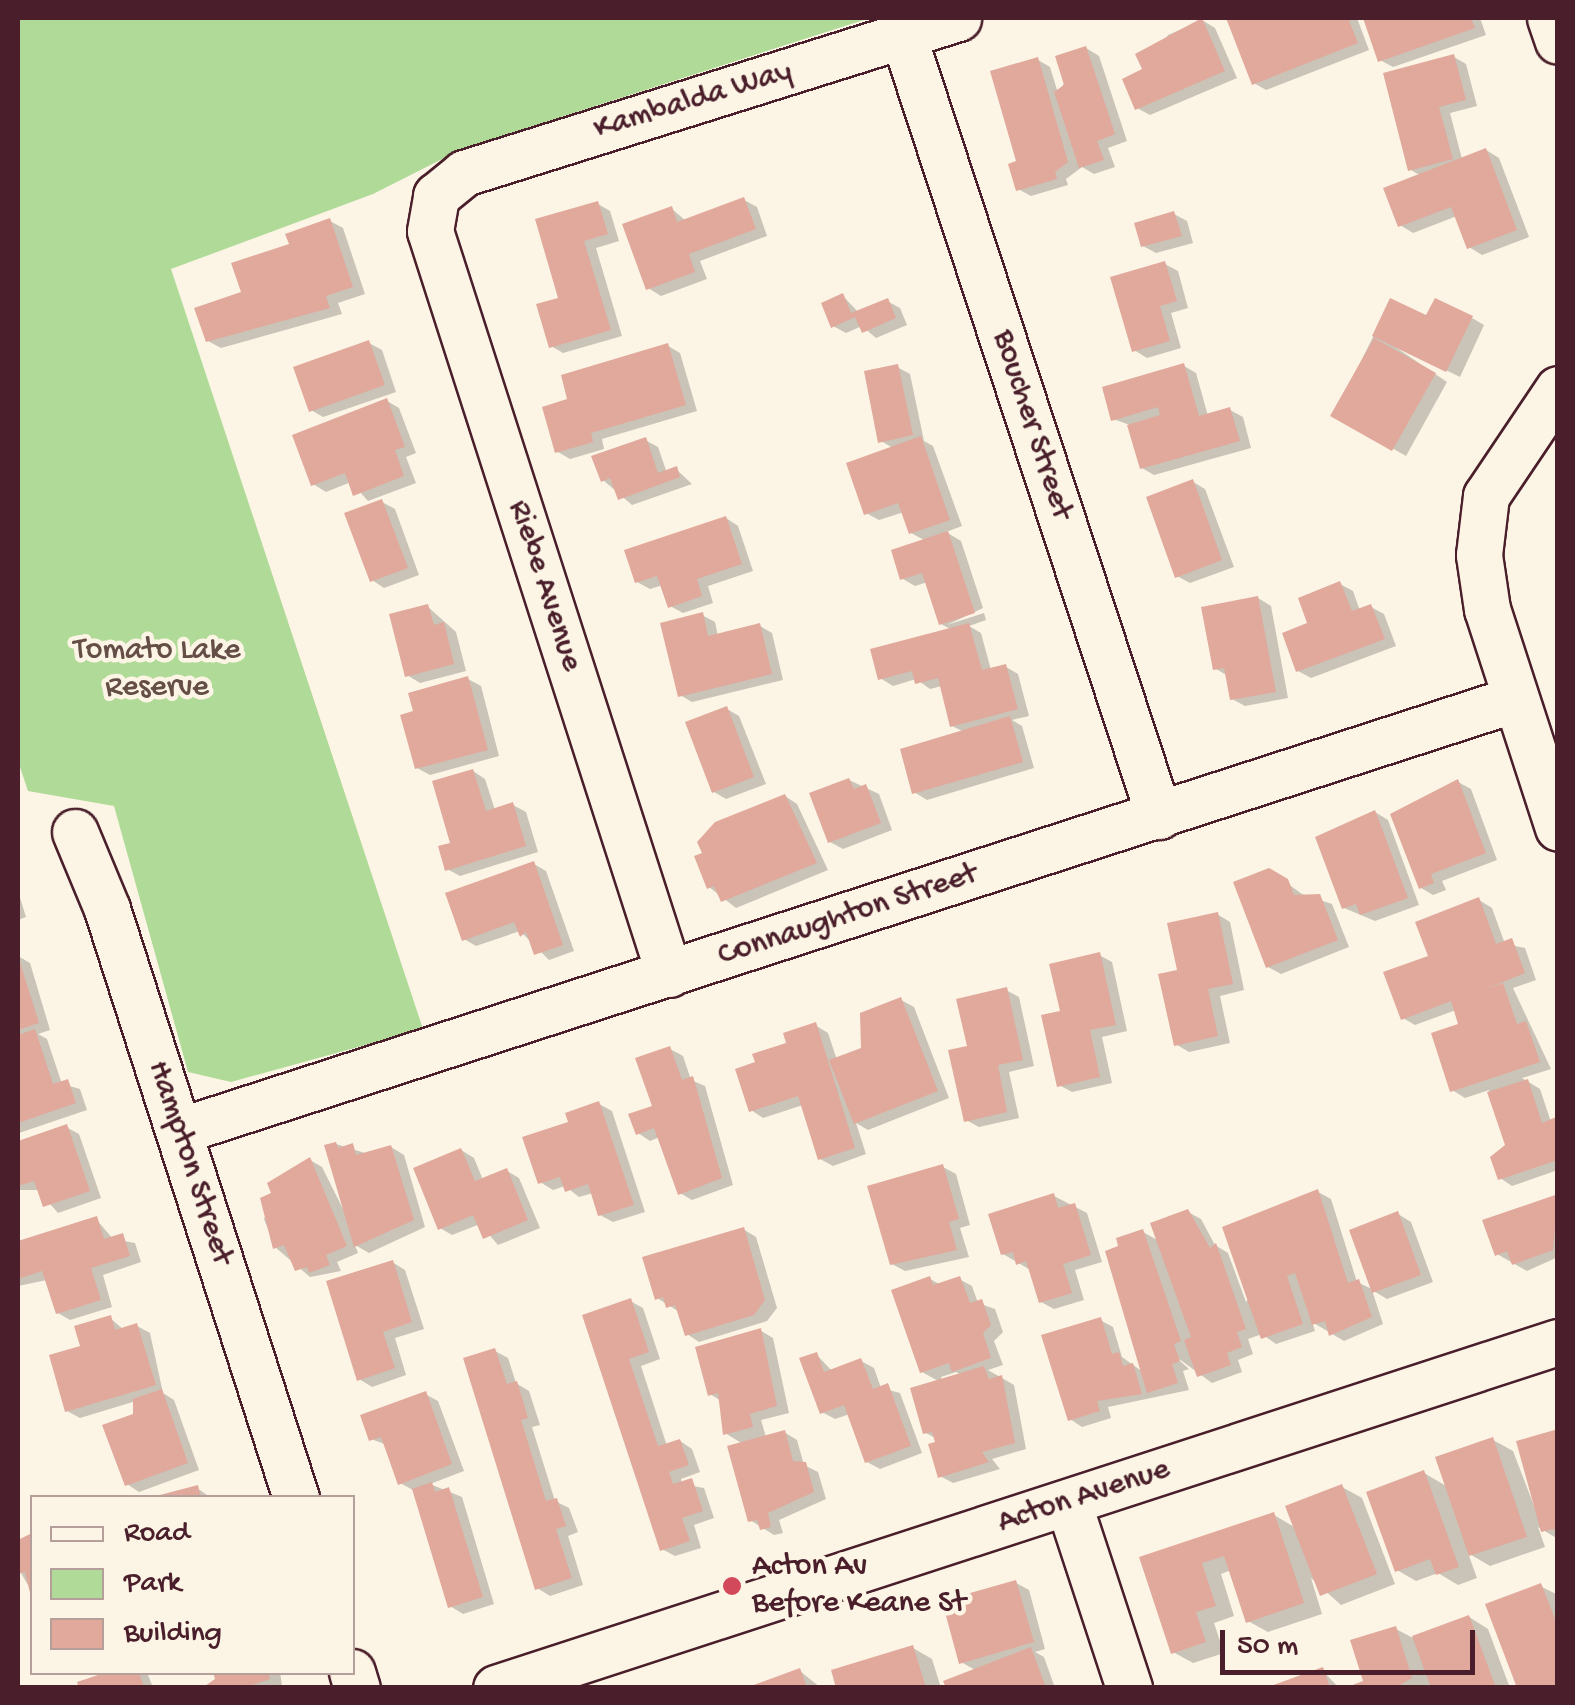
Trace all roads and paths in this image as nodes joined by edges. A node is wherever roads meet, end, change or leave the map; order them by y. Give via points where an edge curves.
1 (958, 18) edge
2 (1550, 18) edge
3 (903, 35) junction
4 (1558, 41) edge
5 (436, 196) joint
6 (1558, 388) edge
7 (1515, 699) junction
8 (1159, 816) junction
9 (1558, 828) edge
10 (76, 832) dead end
11 (669, 974) junction
12 (180, 1131) junction
13 (1558, 1342) edge
14 (295, 1495) edge
15 (1068, 1502) junction
16 (496, 1688) edge
17 (1129, 1688) edge

1 - 3 street, Kambalda Way
2 - 4 street
3 - 5 street, Kambalda Way via 464,172
3 - 8 street, Boucher Street
5 - 11 street, Riebe Avenue via 430,231
6 - 7 street via 1486,496 1482,572
7 - 8 street, Connaughton Street
7 - 9 street
8 - 11 street, Connaughton Street
10 - 12 street, Hampton Street
11 - 12 street, Connaughton Street
12 - 14 street, Hampton Street
13 - 15 street, Acton Avenue
15 - 16 street, Acton Avenue
15 - 17 street

